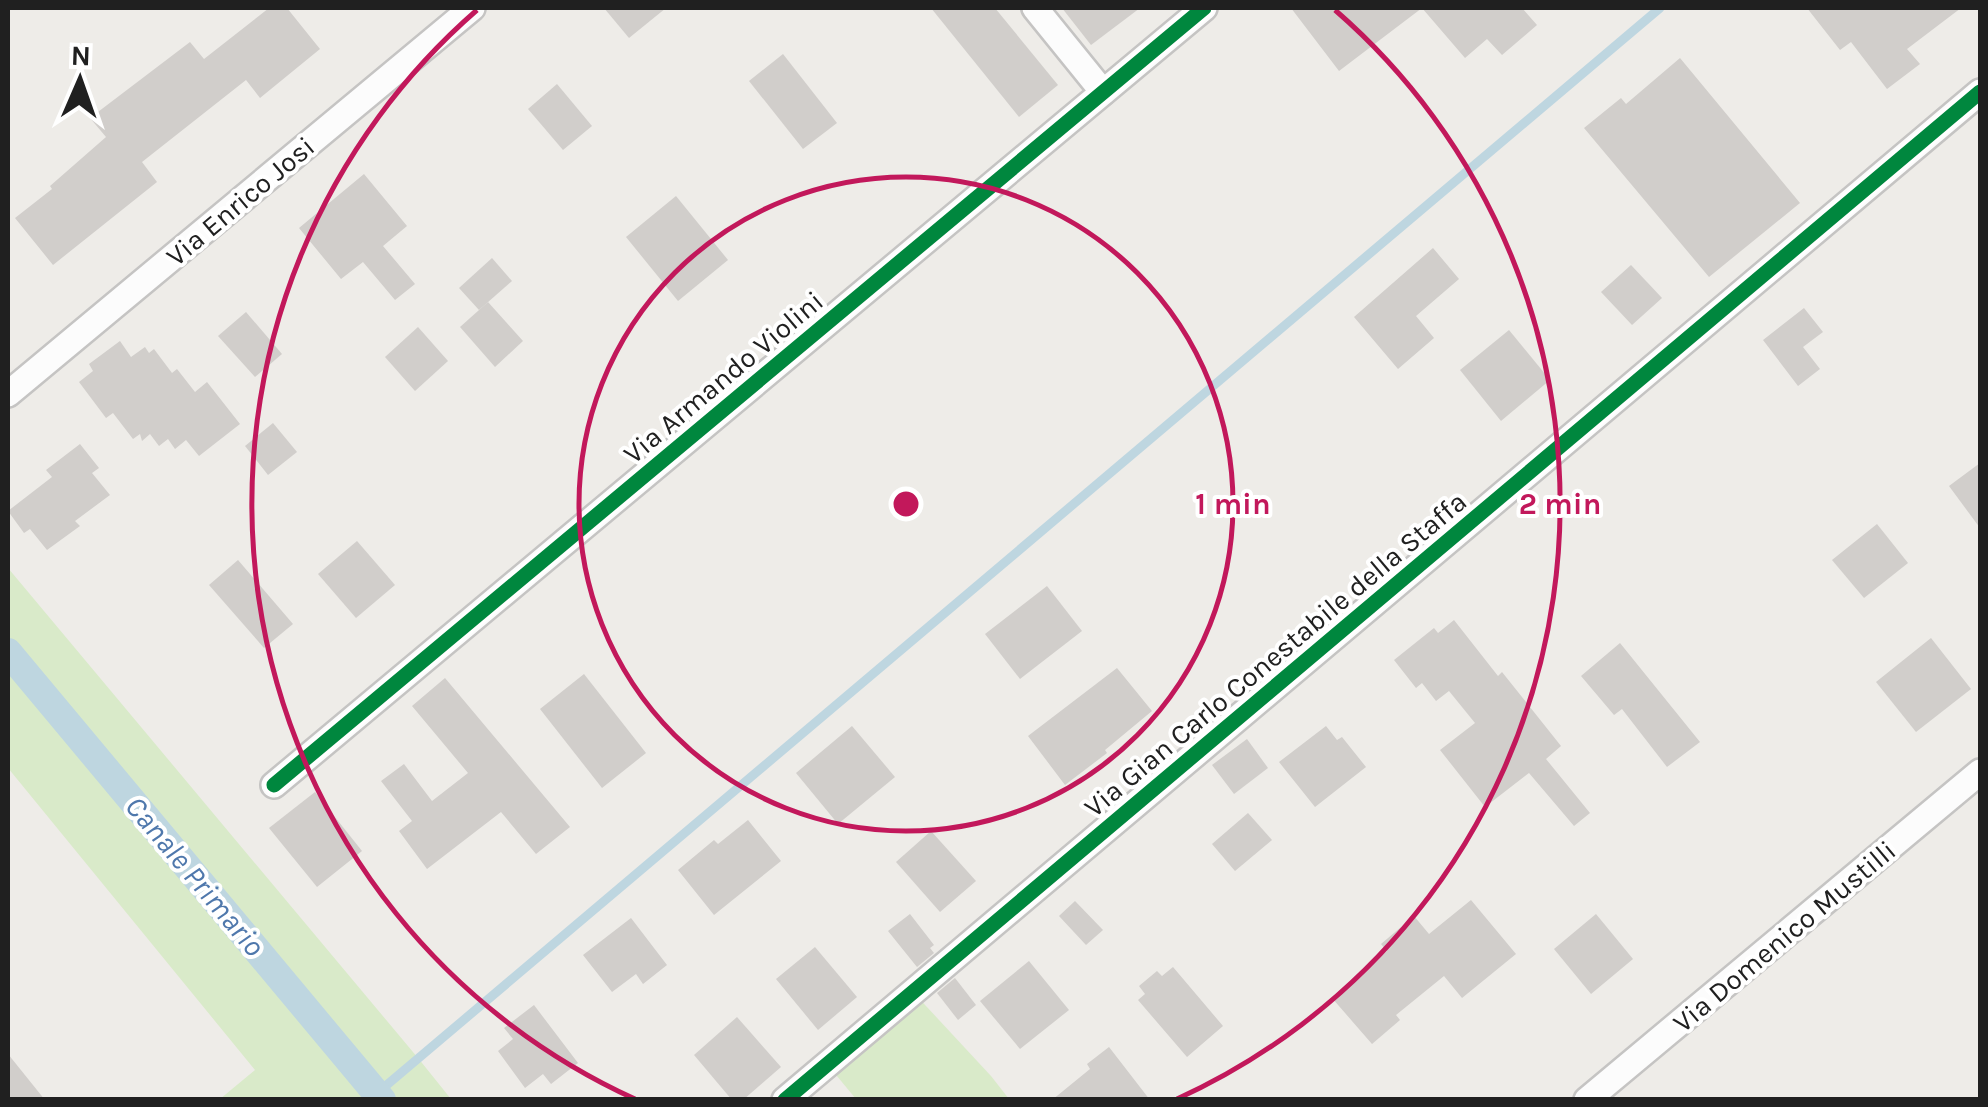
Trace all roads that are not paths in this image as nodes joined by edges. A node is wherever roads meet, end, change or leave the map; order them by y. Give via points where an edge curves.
1 (472, 8) edge
2 (1035, 8) edge
3 (1204, 8) edge
4 (1102, 92) junction
5 (1980, 92) edge
6 (8, 394) edge
7 (1980, 772) edge
8 (274, 785) dead end
9 (785, 1100) edge
10 (1587, 1100) edge

1 - 6 street, Via Enrico Josi
2 - 4 street
3 - 4 street, Via Armando Violini
4 - 8 street, Via Armando Violini
5 - 9 street, Via Gian Carlo Conestabile della Staffa
7 - 10 street, Via Domenico Mustilli

